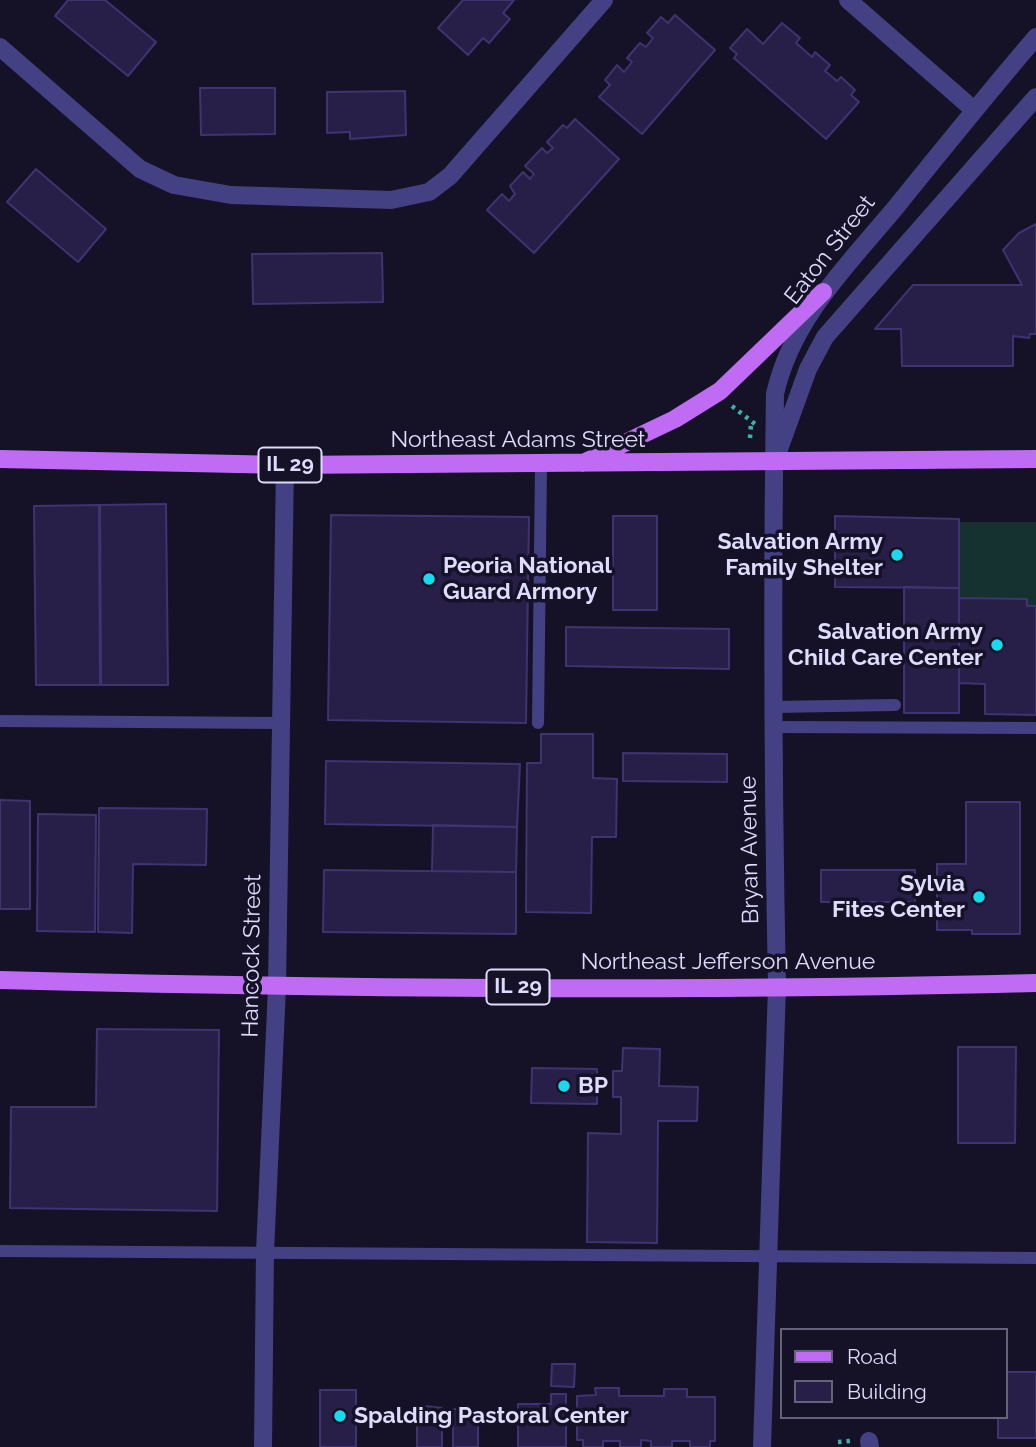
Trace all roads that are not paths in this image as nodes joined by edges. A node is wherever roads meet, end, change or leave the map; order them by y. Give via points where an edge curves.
1 (604, 0) edge
2 (848, 0) edge
3 (1036, 37) edge
4 (0, 47) edge
5 (1036, 97) edge
6 (974, 110) junction
7 (824, 292) junction
8 (0, 459) edge
9 (1036, 459) edge
10 (774, 461) junction
11 (285, 465) junction
12 (541, 465) junction
13 (580, 465) junction
14 (895, 705) dead end
15 (773, 707) junction
16 (0, 721) edge
17 (280, 723) junction
18 (538, 723) dead end
19 (772, 727) junction
20 (1036, 728) edge
21 (0, 980) edge
22 (1036, 982) edge
23 (777, 986) junction
24 (277, 987) junction
25 (0, 1251) edge
26 (265, 1252) junction
27 (768, 1255) junction
28 (1036, 1258) edge
29 (263, 1447) edge
30 (762, 1447) edge

1 - 4 street via 450,176 429,192 391,200 231,195 174,185 140,169
2 - 6 street
3 - 6 street, Eaton Street
5 - 10 street via 825,337 808,369
6 - 7 street, Eaton Street
7 - 10 street, Eaton Street via 780,372 775,394
7 - 13 main road via 720,391 675,419
8 - 11 main road, Northeast Adams Street / IL 29
9 - 10 main road, Northeast Adams Street / IL 29
10 - 13 main road, Northeast Adams Street / IL 29
10 - 15 street, Bryan Avenue
11 - 12 main road, Northeast Adams Street / IL 29
11 - 17 street, Hancock Street
12 - 13 main road, Northeast Adams Street / IL 29
12 - 18 lane
14 - 15 lane
15 - 19 street, Bryan Avenue
16 - 17 lane
17 - 24 street, Hancock Street
19 - 20 lane
19 - 23 street, Bryan Avenue
21 - 24 main road, Northeast Jefferson Avenue / IL 29
22 - 23 main road, Northeast Jefferson Avenue / IL 29
23 - 24 main road, Northeast Jefferson Avenue / IL 29
23 - 27 street, Bryan Avenue
24 - 26 street, Hancock Street
25 - 26 lane
26 - 27 lane
26 - 29 street, Hancock Street
27 - 28 lane
27 - 30 street, Bryan Avenue

